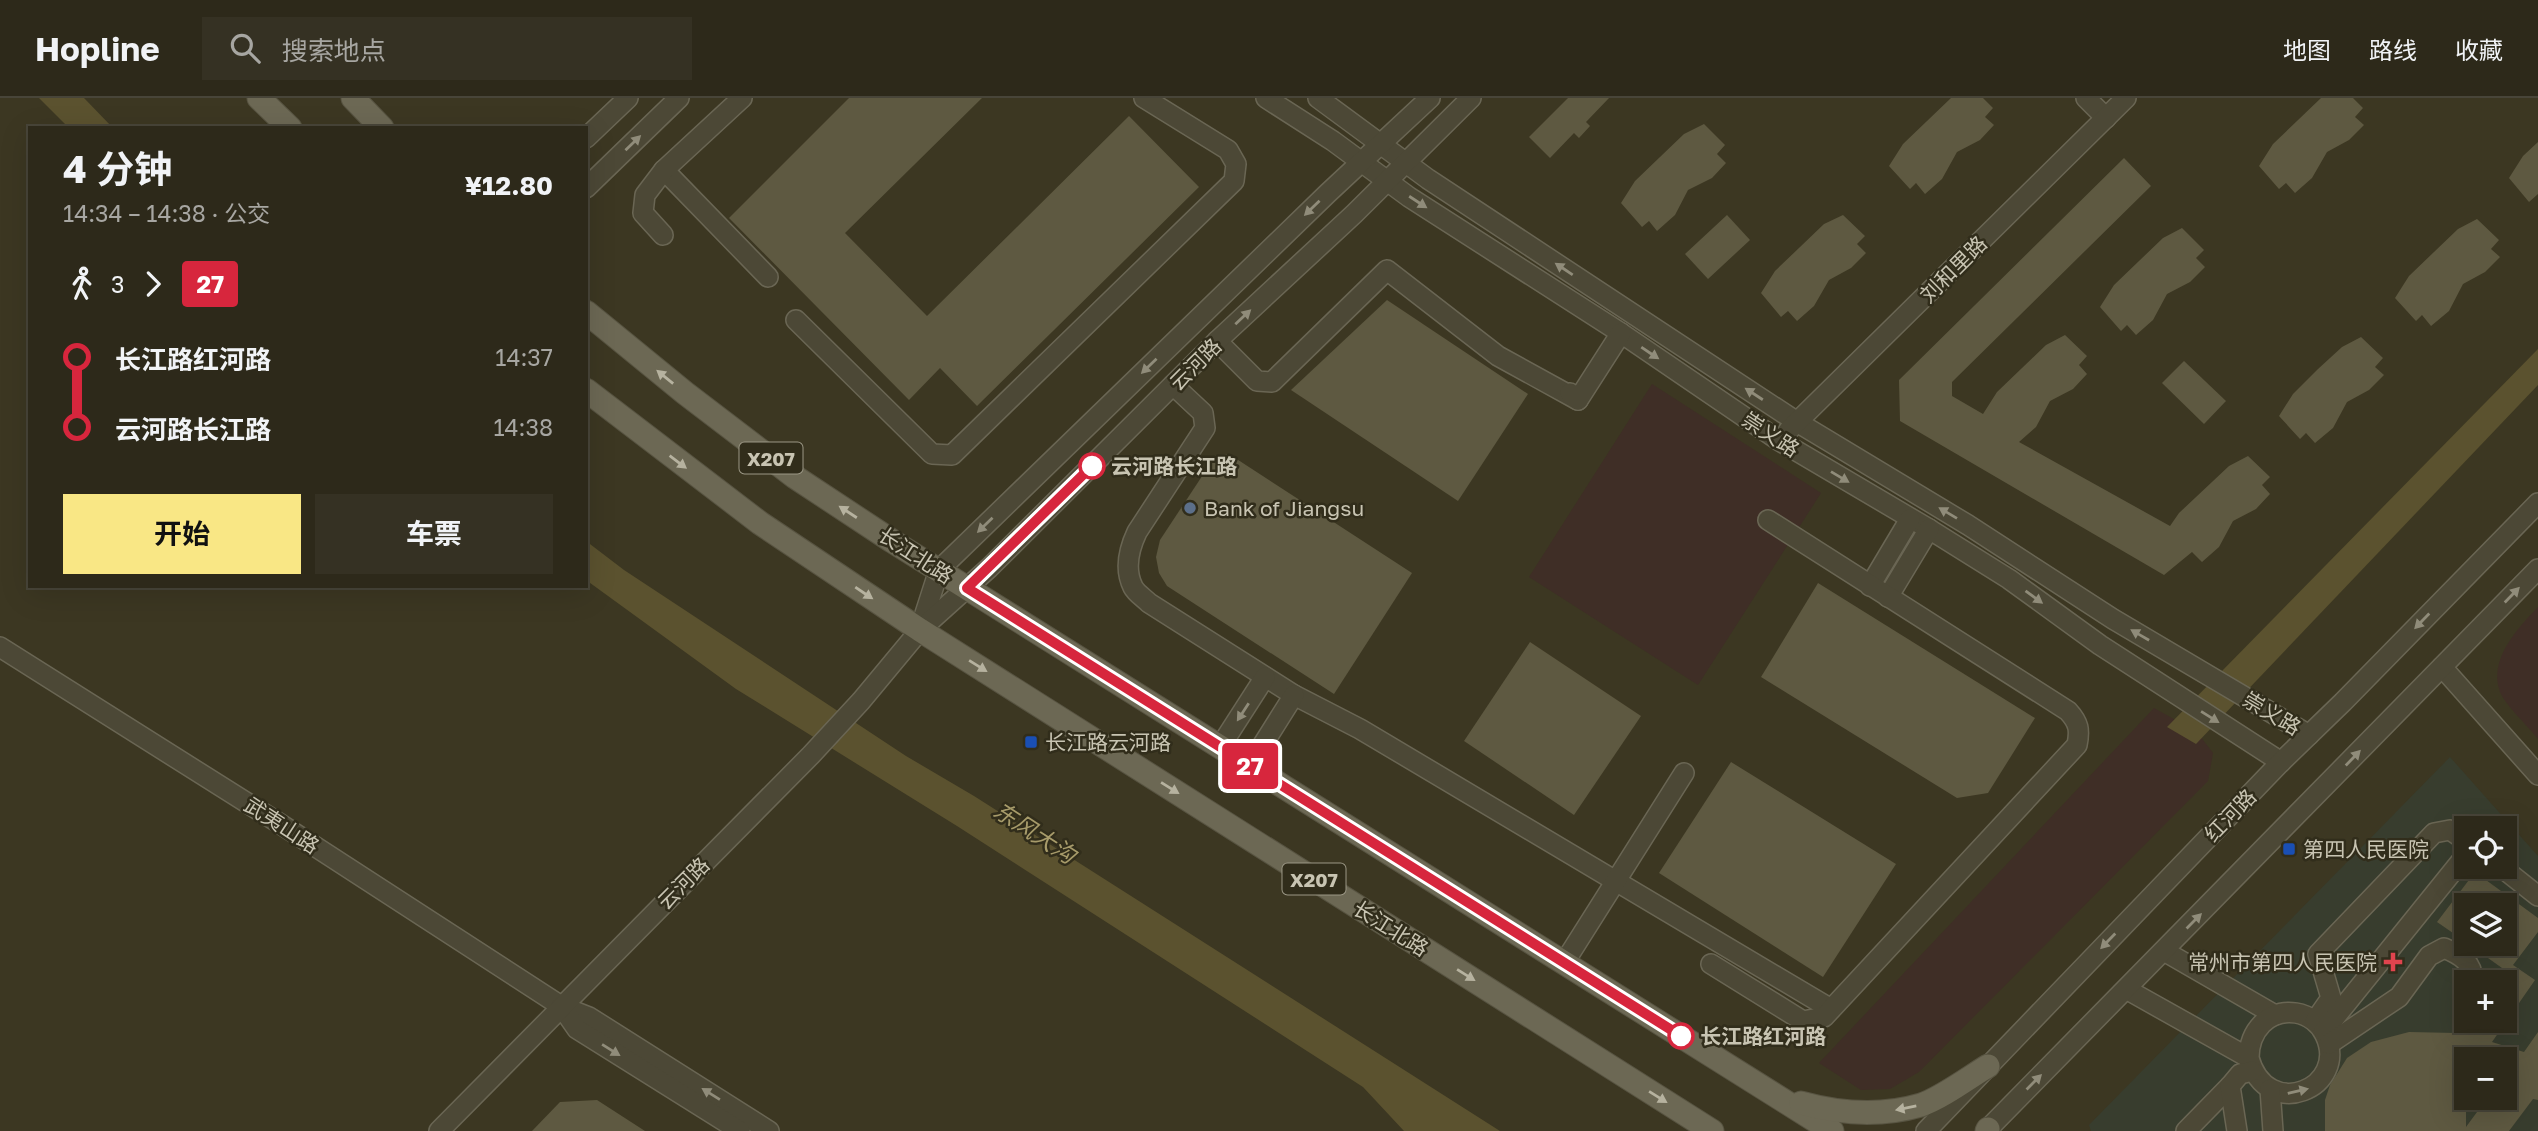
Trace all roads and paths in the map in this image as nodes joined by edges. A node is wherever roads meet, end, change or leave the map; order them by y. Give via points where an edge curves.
1 (258, 98) edge
2 (353, 98) edge
3 (628, 98) edge
4 (679, 98) edge
5 (741, 98) edge
6 (1144, 98) edge
7 (1266, 98) edge
8 (1318, 98) edge
9 (1430, 98) edge
10 (1471, 98) edge
11 (2086, 98) edge
12 (2126, 98) edge
13 (2106, 118) junction
14 (288, 126) edge
15 (380, 126) edge
16 (588, 136) edge
17 (1382, 144) junction
18 (1363, 162) junction
19 (1406, 163) junction
20 (664, 170) junction
21 (1387, 180) junction
22 (588, 186) edge
23 (663, 235) dead end
24 (768, 277) dead end
25 (1421, 281) dead end
26 (588, 314) edge
27 (796, 320) dead end
28 (1621, 333) junction
29 (1217, 341) junction
30 (1173, 385) junction
31 (588, 392) edge
32 (1578, 400) junction
33 (1797, 422) junction
34 (1778, 440) junction
35 (2538, 503) edge
36 (1910, 519) junction
37 (1768, 520) dead end
38 (1929, 528) junction
39 (2538, 569) edge
40 (939, 570) junction
41 (1870, 586) junction
42 (967, 588) junction
43 (1888, 597) junction
44 (920, 630) junction
45 (0, 647) edge
46 (2442, 667) junction
47 (1265, 677) junction
48 (1294, 695) junction
49 (2309, 735) junction
50 (1220, 747) junction
51 (2281, 762) junction
52 (1250, 765) junction
53 (1684, 773) dead end
54 (2538, 775) edge
55 (2454, 833) edge
56 (2454, 870) edge
57 (2516, 879) edge
58 (1614, 881) junction
59 (2538, 896) edge
60 (2159, 956) junction
61 (1564, 963) junction
62 (1711, 964) dead end
63 (2473, 970) edge
64 (2130, 985) junction
65 (561, 1006) junction
66 (1831, 1009) junction
67 (2269, 1019) junction
68 (2323, 1032) junction
69 (2250, 1058) junction
70 (1988, 1066) junction
71 (2230, 1086) junction
72 (2270, 1089) junction
73 (1775, 1095) junction
74 (1711, 1130) edge
75 (1987, 1130) edge
76 (439, 1131) edge
77 (740, 1131) edge
78 (769, 1131) edge
79 (1832, 1131) edge
80 (1926, 1131) edge
81 (2186, 1131) edge
82 (2237, 1131) edge
83 (2273, 1131) edge

1 - 14 main road
2 - 15 main road
3 - 16 street
22 -> 4 street
5 - 20 street
6 - 27 street via 1228,150 1236,164 1234,181 952,455 932,454
7 - 18 street, 崇义路
8 - 17 street, 崇义路
9 - 17 street, 云河路
10 - 19 street, 云河路
11 - 13 street
12 - 13 street, 刘和里路
13 - 33 street, 刘和里路
17 - 18 street, 云河路
17 - 19 street, 崇义路
18 - 21 street, 崇义路
18 -> 40 street, 云河路
19 - 21 street, 云河路
33 -> 19 street, 崇义路
20 - 23 street via 645,195 643,213
20 - 24 street
21 -> 28 street, 崇义路
29 -> 21 street, 云河路
25 - 32 street
40 -> 26 main road, 长江北路 / X207 via 795,477
28 - 32 street
28 -> 34 street, 崇义路
29 - 30 street, 云河路
29 - 32 street via 1257,381 1272,382 1387,271 1498,356
30 - 42 street, 云河路
30 - 47 street via 1203,413 1205,428 1133,540 1128,567 1133,587 1149,603
31 -> 44 main road, 长江北路 / X207 via 760,523
33 - 34 street, 刘和里路
49 -> 33 street, 崇义路
34 -> 36 street, 崇义路
35 -> 49 street, 红河路
36 - 38 street, 崇义路
36 - 41 street
37 - 41 street
38 - 43 street
38 -> 51 street, 崇义路
46 -> 39 street
40 - 42 main road, 长江北路 / X207
40 - 44 street, 云河路
41 - 43 street
42 - 44 street, 云河路
42 - 50 main road, 长江北路 / X207
43 - 66 street via 2068,712 2077,721 2079,732 2077,746
44 - 65 street, 云河路 via 811,755
44 -> 74 main road, 长江北路 / X207
45 - 65 street, 武夷山路
46 - 54 street
60 -> 46 street
47 - 48 street
47 -> 50 street
48 - 52 street
48 - 58 street via 1360,729
49 - 51 street, 红河路
50 - 52 main road, 长江北路 / X207
51 -> 70 street, 红河路
52 - 61 main road, 长江北路 / X207
53 - 58 street
55 - 68 street via 2434,833 2318,954 2331,998
56 - 68 street
57 - 59 street
58 - 61 street
58 - 66 street
60 - 64 street
60 - 67 street
61 - 73 main road, 长江北路 / X207
62 - 66 street via 1803,1021 1824,1017
63 - 68 street via 2461,955 2444,948 2429,956 2399,996
64 - 69 street
75 -> 64 street
65 - 76 street, 云河路
65 -> 77 street, 武夷山路 via 577,1029
78 -> 65 street, 武夷山路 via 589,1017
67 - 68 street via 2288,1012 2302,1014
67 - 69 street via 2254,1033
72 -> 68 street via 2295,1094 2318,1082 2330,1058
69 - 71 street
69 - 72 street via 2260,1081
70 -> 73 main road via 1923,1104 1872,1114 1831,1111
70 - 80 street, 红河路
71 - 81 street
71 - 82 street
72 - 83 street
73 - 79 main road, 长江北路 / X207

